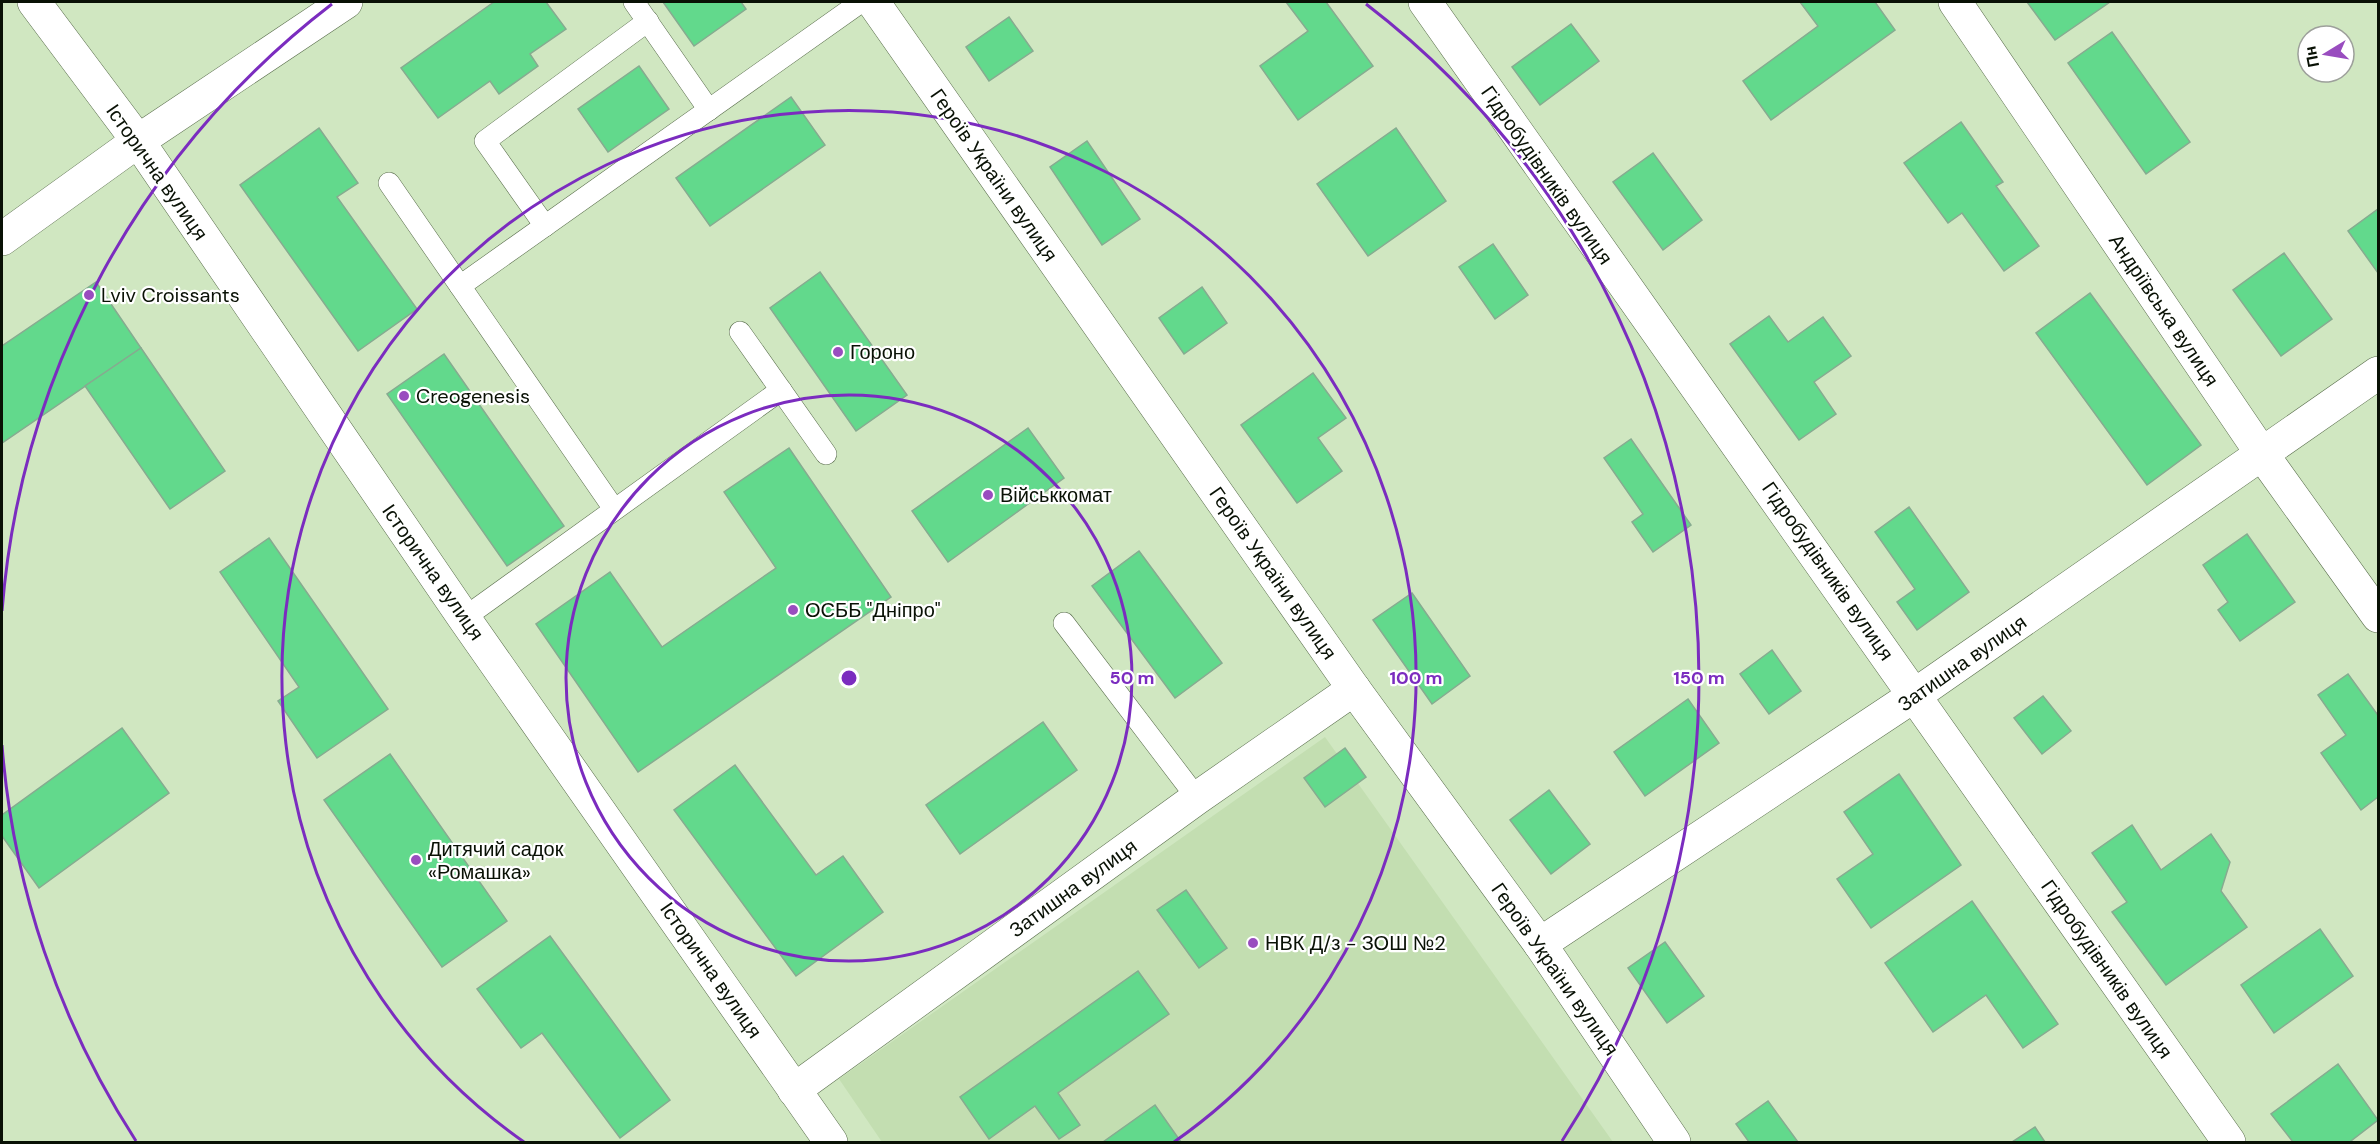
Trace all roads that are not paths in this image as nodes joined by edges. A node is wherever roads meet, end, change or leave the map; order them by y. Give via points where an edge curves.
1 (34, 2) edge
2 (346, 2) edge
3 (634, 2) edge
4 (861, 2) edge
5 (873, 2) edge
6 (1425, 2) edge
7 (1955, 2) edge
8 (648, 21) junction
9 (709, 110) junction
10 (138, 141) junction
11 (389, 183) dead end
12 (545, 225) junction
13 (2, 239) edge
14 (460, 286) junction
15 (740, 332) dead end
16 (2379, 372) edge
17 (781, 390) junction
18 (826, 454) dead end
19 (2262, 454) junction
20 (614, 509) junction
21 (2379, 616) edge
22 (464, 618) junction
23 (1064, 623) dead end
24 (1354, 689) junction
25 (1915, 695) junction
26 (1197, 798) junction
27 (1540, 944) junction
28 (794, 1090) junction
29 (831, 1143) edge
30 (1674, 1143) edge
31 (2229, 1143) edge

1 - 10 street, Історична вулиця
2 - 10 street
3 - 8 lane
4 - 9 lane
5 - 24 street, Героїв України вулиця
6 - 25 street, Гідробудівників вулиця
7 - 19 street, Андріївська вулиця
8 - 9 lane
8 - 12 lane via 485,141
9 - 12 lane
10 - 13 street
10 - 22 street, Історична вулиця
11 - 14 lane
12 - 14 lane
14 - 20 lane
15 - 17 lane
16 - 19 street, Затишна вулиця
17 - 18 lane
17 - 20 lane
19 - 21 street, Андріївська вулиця
19 - 25 street, Затишна вулиця
20 - 22 lane
22 - 28 street, Історична вулиця
23 - 26 lane
24 - 26 street, Затишна вулиця
24 - 27 street, Героїв України вулиця
25 - 27 street, Затишна вулиця
25 - 31 street, Гідробудівників вулиця
26 - 28 street, Затишна вулиця
27 - 30 street, Героїв України вулиця
28 - 29 street, Історична вулиця

